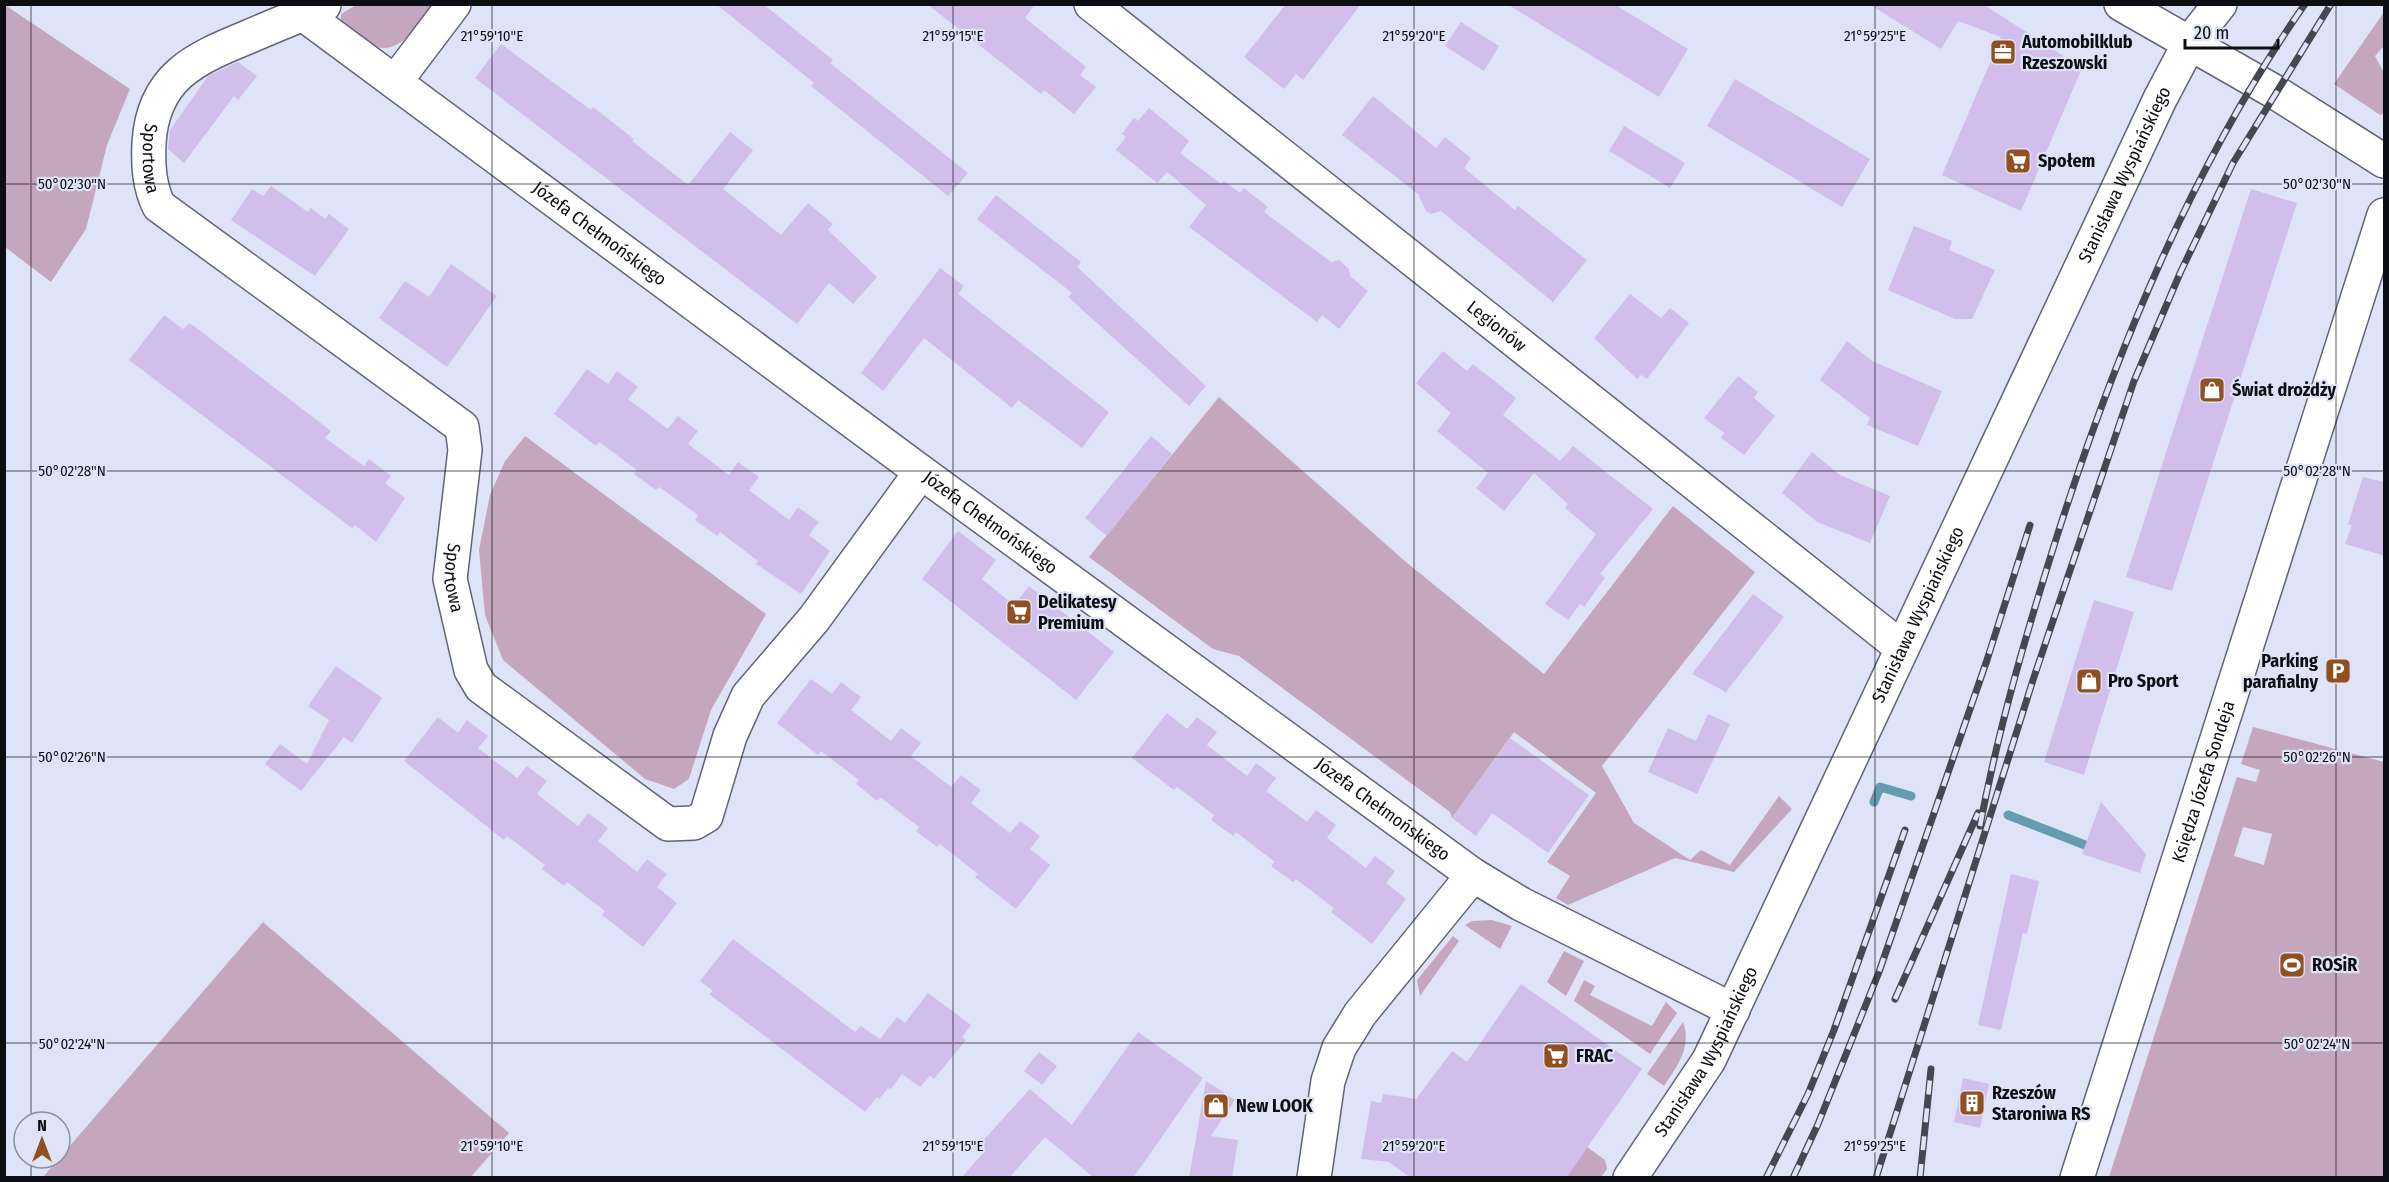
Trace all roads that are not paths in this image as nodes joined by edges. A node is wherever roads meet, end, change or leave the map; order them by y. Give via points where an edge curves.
1 (454, 4) edge
2 (1091, 4) edge
3 (2121, 4) edge
4 (2220, 4) edge
5 (314, 9) edge
6 (2190, 42) junction
7 (395, 82) junction
8 (2385, 161) edge
9 (2385, 215) edge
10 (921, 472) junction
11 (1902, 648) junction
12 (1473, 875) junction
13 (1734, 1010) junction
14 (1314, 1178) edge
15 (1630, 1178) edge
16 (2078, 1178) edge

1 - 7 street
2 - 11 street, Legionów
3 - 6 street
4 - 6 street, Stanisława Wyspiańskiego
5 - 7 street, Józefa Chełmońskiego
5 - 10 street, Sportowa via 216,50 178,73 162,94 150,132 152,192 159,206 462,427 465,450 450,579 471,670 481,687 668,824 694,823 706,816 730,736 748,696 814,619
6 - 8 street
6 - 11 street, Stanisława Wyspiańskiego
7 - 10 street, Józefa Chełmońskiego
9 - 16 street, Księdza Józefa Sondeja
10 - 12 street, Józefa Chełmońskiego
11 - 13 street, Stanisława Wyspiańskiego
12 - 13 street, Józefa Chełmońskiego via 1521,904
12 - 14 street via 1360,1014 1340,1048 1328,1081
13 - 15 street, Stanisława Wyspiańskiego via 1709,1060

